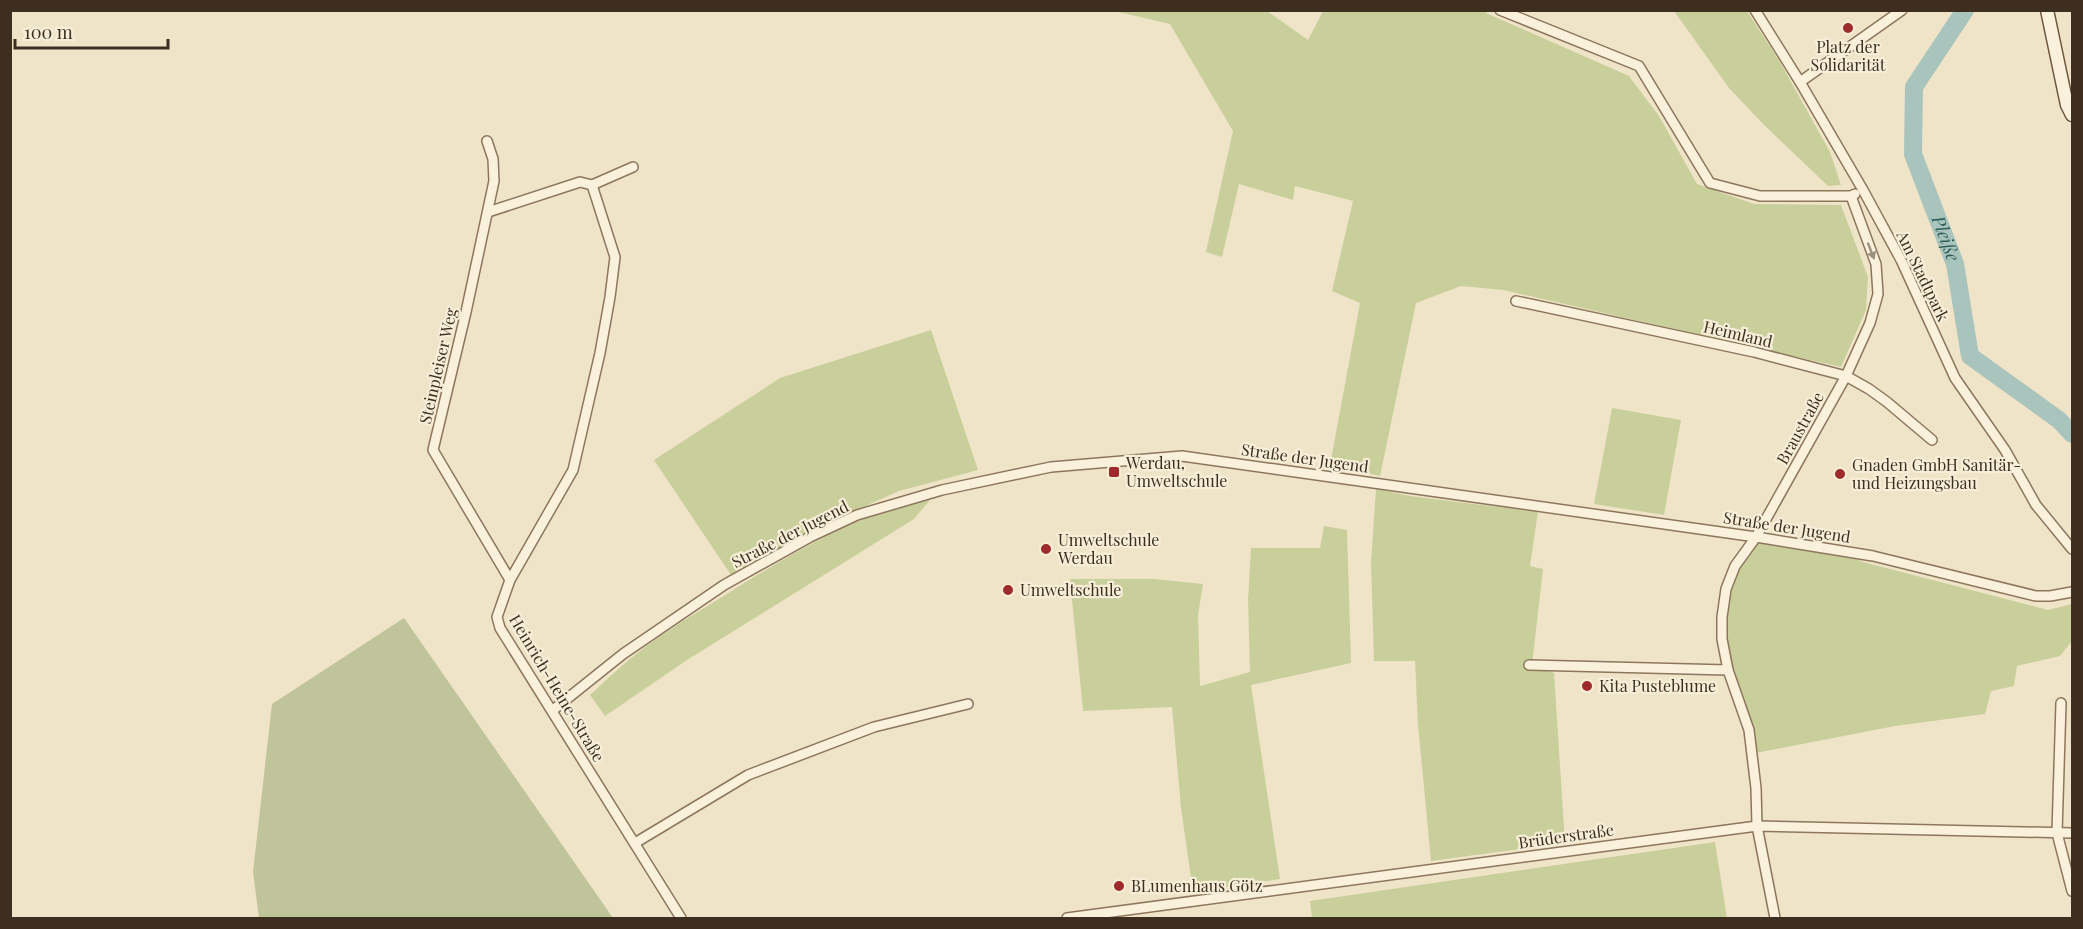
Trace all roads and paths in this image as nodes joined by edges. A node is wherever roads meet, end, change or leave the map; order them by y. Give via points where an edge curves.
1 (1500, 10) edge
2 (1755, 10) edge
3 (1902, 10) edge
4 (2047, 10) edge
5 (1800, 82) junction
6 (2073, 115) edge
7 (487, 141) dead end
8 (633, 166) dead end
9 (592, 186) junction
10 (1863, 190) junction
11 (1851, 196) junction
12 (488, 212) junction
13 (1516, 302) dead end
14 (1846, 376) junction
15 (1932, 440) dead end
16 (1756, 537) junction
17 (2073, 549) edge
18 (510, 580) junction
19 (2073, 592) edge
20 (1529, 665) dead end
21 (1728, 670) junction
22 (2061, 702) dead end
23 (968, 704) dead end
24 (553, 710) junction
25 (1757, 826) junction
26 (2057, 833) junction
27 (2073, 833) edge
28 (635, 843) junction
29 (2073, 891) edge
30 (681, 918) edge
31 (1069, 918) edge
32 (1775, 918) edge

1 - 11 street via 1639,66 1710,183 1760,196
2 - 5 street, Am Stadtpark
3 - 5 street
4 - 6 street via 2067,105
5 - 10 street, Am Stadtpark
7 - 12 street, Steinpleiser Weg via 494,181
8 - 9 street
9 - 12 street via 580,182
9 - 18 street, Heinrich-Heine-Straße via 615,257 600,353 573,470
10 - 11 street
10 - 17 street, Am Stadtpark via 1955,378 2006,450 2036,505
11 -> 14 street, Braustraße via 1876,264 1878,294 1870,323
12 - 18 street, Steinpleiser Weg via 434,450
13 - 14 street, Heimland via 1754,352
14 - 15 street, Heimland via 1887,402
14 - 16 street, Braustraße
16 - 19 street, Straße der Jugend via 1873,556 2036,596
16 - 21 street, Braustraße via 1735,566 1726,589 1722,639
16 - 24 street, Straße der Jugend via 1182,456 1051,467 942,490 857,515 810,537 724,585 623,654
18 - 24 street, Heinrich-Heine-Straße via 497,616 500,628
20 - 21 street
21 - 25 street, Braustraße via 1749,730
22 - 26 street
23 - 28 street via 874,727 748,775
24 - 28 street, Heinrich-Heine-Straße
25 - 26 street, Brüderstraße
25 - 31 street, Brüderstraße
25 - 32 street, Braustraße
26 - 27 street, Brüderstraße
26 - 29 street
28 - 30 street, Heinrich-Heine-Straße

